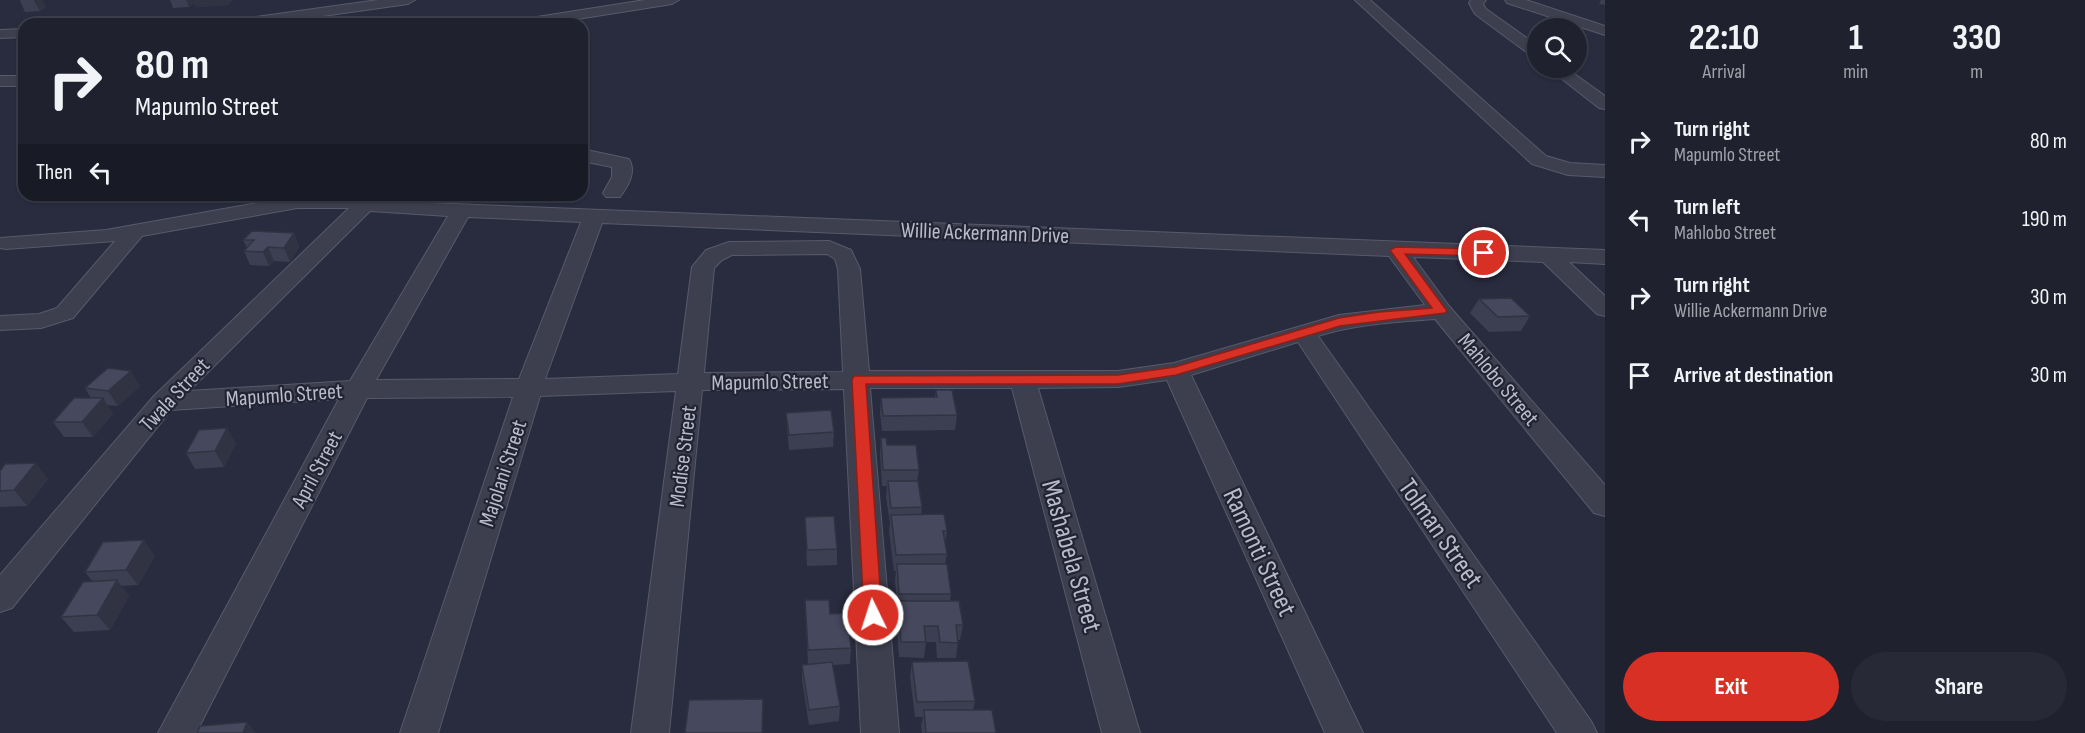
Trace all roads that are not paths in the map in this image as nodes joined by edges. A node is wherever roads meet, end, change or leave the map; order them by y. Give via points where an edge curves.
1 (408, 0) edge
2 (672, 0) edge
3 (1362, 0) edge
4 (1479, 0) edge
5 (1512, 0) edge
6 (350, 4) edge
7 (270, 18) edge
8 (556, 18) edge
9 (1605, 31) edge
10 (18, 33) edge
11 (0, 34) edge
12 (1527, 46) edge
13 (1570, 78) edge
14 (0, 81) edge
15 (18, 81) edge
16 (1605, 104) edge
17 (588, 156) edge
18 (1605, 171) edge
19 (613, 193) dead end
20 (322, 201) edge
21 (367, 201) edge
22 (390, 201) edge
23 (458, 204) edge
24 (594, 216) junction
25 (134, 232) junction
26 (6, 243) dead end
27 (1396, 250) junction
28 (1549, 255) junction
29 (1605, 257) edge
30 (1605, 309) edge
31 (1441, 311) junction
32 (0, 323) edge
33 (1303, 332) junction
34 (1176, 371) junction
35 (858, 380) junction
36 (1023, 380) junction
37 (690, 382) junction
38 (529, 388) junction
39 (358, 390) junction
40 (163, 402) junction
41 (1605, 505) edge
42 (0, 598) edge
43 (177, 733) edge
44 (419, 733) edge
45 (650, 733) edge
46 (880, 733) edge
47 (1121, 733) edge
48 (1344, 733) edge
49 (1578, 733) edge

1 - 6 street
2 - 8 street
3 - 18 street via 1539,160 1568,169
4 - 12 street via 1476,3 1480,11
5 - 9 street
6 - 7 street
10 - 11 street
13 - 16 street
14 - 15 street
17 - 19 street via 622,163 622,177
20 - 25 street, Willie Ackermann Drive via 297,202
21 - 40 street, Twala Street
22 - 23 street, Willie Ackermann Drive
23 - 24 street, Willie Ackermann Drive
23 - 39 street, April Street
24 - 27 street, Willie Ackermann Drive
24 - 38 street, Majolani Street
25 - 26 street, Willie Ackermann Drive
25 - 32 street via 65,313 41,321
27 - 28 street, Willie Ackermann Drive
27 - 31 street, Mahlobo Street
28 - 29 street, Willie Ackermann Drive
28 - 30 street
31 - 33 street, Mapumlo Street via 1339,322
31 - 41 street, Mahlobo Street
33 - 34 street, Mapumlo Street
33 - 49 street, Tolman Street
34 - 36 street, Mapumlo Street via 1118,379
34 - 48 street, Ramonti Street
35 - 36 street, Mapumlo Street
35 - 37 street, Mapumlo Street
35 - 37 street, Modise Street via 849,269 845,254 829,247 729,249 708,260 703,267
35 - 46 street
36 - 47 street, Mashabela Street
37 - 38 street, Mapumlo Street
37 - 45 street, Modise Street
38 - 39 street, Mapumlo Street
38 - 44 street, Majolani Street
39 - 40 street, Mapumlo Street
39 - 43 street, April Street
40 - 42 street, Twala Street

